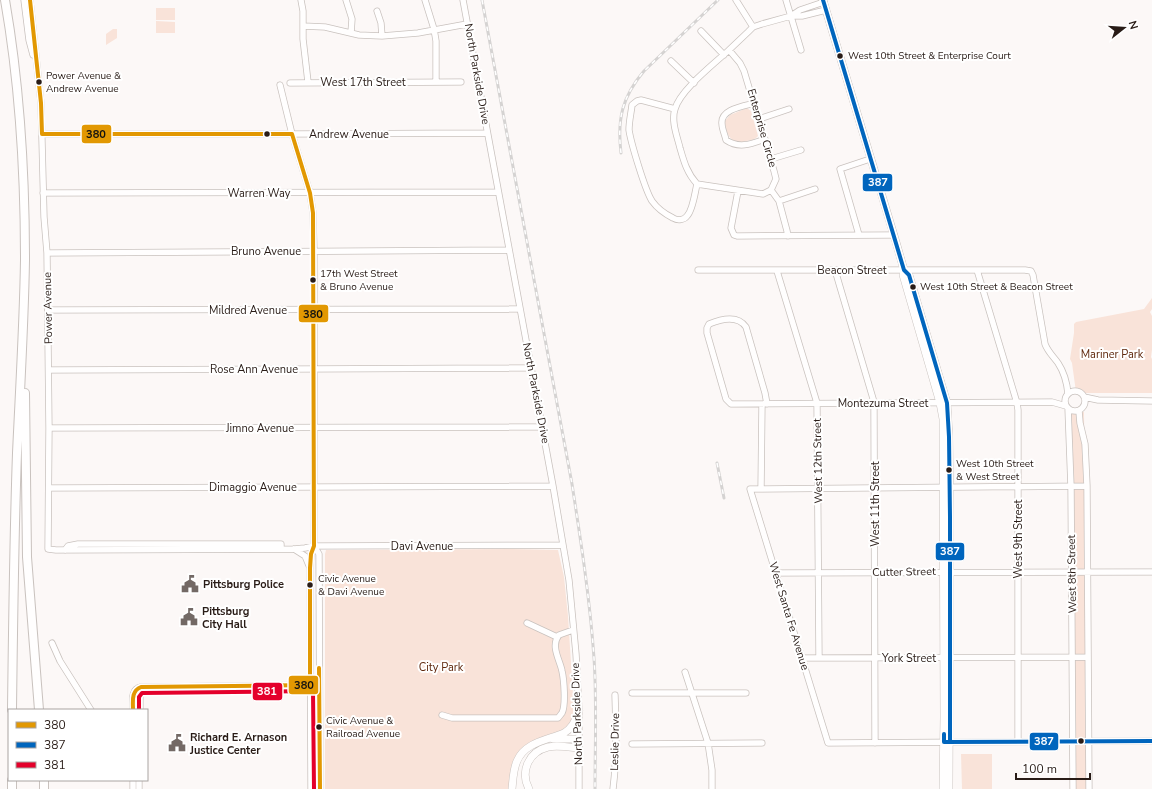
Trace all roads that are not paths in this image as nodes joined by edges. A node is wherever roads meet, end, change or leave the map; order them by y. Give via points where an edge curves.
1 (5, 0) edge
2 (24, 0) edge
3 (30, 0) edge
4 (301, 0) edge
5 (346, 0) edge
6 (425, 0) edge
7 (463, 0) edge
8 (736, 0) edge
9 (786, 0) edge
10 (823, 1) edge
11 (826, 10) junction
12 (377, 11) dead end
13 (791, 16) junction
14 (467, 24) junction
15 (303, 26) junction
16 (753, 27) junction
17 (434, 29) junction
18 (701, 31) dead end
19 (351, 33) junction
20 (382, 36) junction
21 (729, 50) junction
22 (801, 50) dead end
23 (724, 55) junction
24 (671, 61) dead end
25 (36, 66) junction
26 (308, 82) junction
27 (436, 82) junction
28 (461, 82) dead end
29 (290, 83) dead end
30 (694, 83) junction
31 (280, 85) dead end
32 (755, 103) junction
33 (675, 109) junction
34 (789, 109) dead end
35 (759, 119) junction
36 (487, 133) junction
37 (42, 134) junction
38 (292, 134) junction
39 (765, 140) junction
40 (802, 150) dead end
41 (771, 159) junction
42 (870, 159) junction
43 (697, 184) junction
44 (815, 189) dead end
45 (771, 190) junction
46 (738, 191) junction
47 (498, 192) junction
48 (43, 193) junction
49 (310, 193) junction
50 (779, 200) junction
51 (859, 235) junction
52 (894, 235) junction
53 (788, 236) junction
54 (509, 250) junction
55 (314, 251) junction
56 (47, 253) junction
57 (698, 270) dead end
58 (835, 270) junction
59 (904, 270) junction
60 (977, 270) junction
61 (777, 271) junction
62 (24, 296) junction
63 (520, 309) junction
64 (49, 310) junction
65 (314, 310) junction
66 (531, 368) junction
67 (314, 369) junction
68 (49, 370) junction
69 (1067, 383) junction
70 (1076, 391) junction
71 (1067, 395) junction
72 (1084, 397) junction
73 (1098, 400) junction
74 (1152, 401) edge
75 (874, 402) junction
76 (1052, 402) junction
77 (817, 403) junction
78 (944, 403) junction
79 (1017, 403) junction
80 (764, 404) junction
81 (1085, 405) junction
82 (1067, 407) junction
83 (1079, 411) junction
84 (542, 427) junction
85 (49, 428) junction
86 (314, 428) junction
87 (553, 486) junction
88 (1087, 486) junction
89 (314, 487) junction
90 (946, 487) junction
91 (1071, 487) junction
92 (49, 488) junction
93 (818, 488) junction
94 (874, 488) junction
95 (1018, 488) junction
96 (761, 489) junction
97 (564, 545) junction
98 (314, 546) junction
99 (48, 549) joint
100 (294, 549) junction
101 (310, 568) junction
102 (818, 572) junction
103 (947, 572) junction
104 (1072, 572) junction
105 (1088, 572) junction
106 (1152, 572) edge
107 (776, 573) junction
108 (875, 573) junction
109 (1018, 573) junction
110 (527, 623) dead end
111 (573, 630) junction
112 (557, 637) junction
113 (52, 643) dead end
114 (819, 657) junction
115 (1073, 657) junction
116 (1088, 657) junction
117 (802, 658) junction
118 (876, 658) junction
119 (946, 658) junction
120 (1018, 658) junction
121 (686, 672) dead end
122 (319, 685) junction
123 (310, 686) junction
124 (138, 688) junction
125 (746, 693) dead end
126 (632, 694) dead end
127 (692, 694) junction
128 (615, 695) dead end
129 (12, 709) edge
130 (39, 709) edge
131 (90, 709) edge
132 (133, 709) edge
133 (140, 709) edge
134 (578, 711) junction
135 (442, 715) dead end
136 (579, 739) junction
137 (548, 740) junction
138 (1018, 741) junction
139 (1073, 741) junction
140 (1089, 741) junction
141 (1152, 741) edge
142 (947, 742) junction
143 (708, 743) junction
144 (762, 743) dead end
145 (875, 743) junction
146 (632, 744) dead end
147 (579, 748) junction
148 (311, 789) edge
149 (320, 789) edge
150 (512, 789) edge
151 (528, 789) edge
152 (579, 789) edge
153 (613, 789) edge
154 (712, 789) edge
155 (943, 789) edge
156 (949, 789) edge
157 (1073, 789) edge
158 (1089, 789) edge

1 - 62 highway via 21,131
2 - 25 street, Power Avenue via 29,40
3 - 25 street, Power Avenue
4 - 15 street
5 - 19 street via 352,19
6 - 17 street
7 - 14 street, North Parkside Drive
8 - 16 street
9 - 13 street
10 - 11 main road
10 - 13 street
11 - 13 street
11 - 42 main road
12 - 20 street
13 - 16 street
13 - 22 street
14 - 17 street
14 - 36 street, North Parkside Drive
15 - 19 street via 325,27
15 - 26 street
16 - 21 street
17 - 20 street via 402,36
17 - 27 street
18 - 23 street
19 - 20 street
21 - 23 street
21 - 32 street, Enterprise Circle via 744,71
23 - 30 street
24 - 30 street
25 - 37 street, Power Avenue
26 - 27 street, West 17th Street
26 - 29 street, West 17th Street
27 - 28 street, West 17th Street
30 - 33 street via 683,94
31 - 38 street
32 - 35 street, Enterprise Circle
32 - 39 street via 734,108 721,123 726,140 732,144 738,146
33 - 43 street via 675,130 686,170
33 - 43 street via 641,100 632,105 629,121 631,139 651,200 668,215 676,220 687,217
34 - 35 street
35 - 39 street, Enterprise Circle
36 - 38 street, Andrew Avenue
36 - 47 street, North Parkside Drive
37 - 38 street, Andrew Avenue
37 - 48 street, Power Avenue
38 - 49 street
39 - 41 street, Enterprise Circle
40 - 41 street
41 - 45 street, Enterprise Circle via 776,178
42 - 51 street via 840,169
42 - 52 main road
43 - 46 street
44 - 50 street
45 - 46 street via 758,194
45 - 50 street
46 - 53 street via 731,228 734,235
47 - 49 street, Warren Way
47 - 54 street, North Parkside Drive
48 - 49 street, Warren Way
48 - 56 street, Power Avenue
49 - 55 street
50 - 53 street
51 - 52 street
51 - 53 street
52 - 59 main road
54 - 55 street, Bruno Avenue
54 - 63 street, North Parkside Drive
55 - 56 street, Bruno Avenue
55 - 65 street
56 - 64 street, Power Avenue
57 - 61 street, Beacon Street
58 - 59 street, Beacon Street
58 - 61 street, Beacon Street
58 - 75 street, West 11th Street
59 - 60 street, Beacon Street
59 - 78 main road via 903,275
60 - 69 street, Beacon Street via 1030,271 1033,275 1045,344 1060,366
60 - 79 street, West 9th Street
61 - 77 street, West 12th Street
62 - 129 highway via 14,558
62 - 130 highway via 27,557
63 - 65 street, Mildred Avenue
63 - 66 street, North Parkside Drive
64 - 65 street, Mildred Avenue
64 - 68 street, Power Avenue
65 - 67 street
66 - 67 street, Rose Ann Avenue
66 - 84 street, North Parkside Drive
67 - 68 street, Rose Ann Avenue
67 - 86 street
68 - 85 street, Power Avenue
69 - 70 street
69 - 71 street
70 - 71 street
70 - 72 street
71 - 76 street, Montezuma Street
71 - 82 street
72 - 73 street
72 - 81 street
73 - 74 street
73 - 81 street
75 - 77 street, Montezuma Street
75 - 78 street, Montezuma Street
75 - 94 street, West 11th Street
76 - 79 street, Montezuma Street
76 - 82 street, Montezuma Street
77 - 80 street, Montezuma Street
77 - 93 street, West 12th Street
78 - 79 street, Montezuma Street
78 - 90 main road via 949,436
79 - 95 street, West 9th Street
80 - 80 street, Montezuma Street via 765,394 746,327 739,320 733,319 709,324 707,332 728,402 735,405
80 - 96 street
81 - 83 street
82 - 83 street
82 - 91 street, West 8th Street
83 - 88 street, West 8th Street via 1085,444
84 - 86 street, Jimno Avenue
84 - 87 street, North Parkside Drive
85 - 86 street, Jimno Avenue
85 - 92 street, Power Avenue
86 - 89 street
87 - 89 street, Dimaggio Avenue
87 - 97 street, North Parkside Drive
88 - 91 street
88 - 105 street, West 8th Street
89 - 92 street, Dimaggio Avenue
89 - 98 street
90 - 94 street
90 - 95 street
90 - 103 main road
91 - 95 street
91 - 104 street, West 8th Street
92 - 99 street, Power Avenue
93 - 94 street
93 - 96 street
93 - 102 street, West 12th Street
94 - 108 street, West 11th Street
95 - 109 street, West 9th Street
96 - 107 street, West Santa Fe Avenue via 750,489
97 - 98 street, Davi Avenue
97 - 111 street, North Parkside Drive
98 - 100 street, Davi Avenue
98 - 101 street
98 - 122 street via 319,554
99 - 100 street, Davi Avenue
100 - 101 street via 304,556
101 - 123 street
102 - 107 street, Cutter Street
102 - 108 street, Cutter Street
102 - 114 street, West 12th Street
103 - 108 street, Cutter Street
103 - 109 street, Cutter Street
103 - 119 main road
104 - 105 street, Cutter Street
104 - 109 street, Cutter Street
104 - 115 street, West 8th Street
105 - 106 street, Cutter Street
105 - 116 street, West 8th Street
107 - 117 street, West Santa Fe Avenue
108 - 118 street, West 11th Street
109 - 120 street, West 9th Street
110 - 112 street
111 - 112 street
111 - 134 street, North Parkside Drive
112 - 135 street via 555,645 564,692 562,713 558,718 452,718
113 - 131 street via 60,661
114 - 117 street, York Street
114 - 118 street, York Street
115 - 116 street, York Street
115 - 120 street, York Street
115 - 139 street, West 8th Street
116 - 140 street, West 8th Street
117 - 145 street, West Santa Fe Avenue via 828,743
118 - 119 street, York Street
118 - 145 street, West 11th Street
119 - 120 street, York Street
119 - 142 main road
120 - 138 street, West 9th Street
121 - 127 street
122 - 123 street
122 - 149 street
123 - 124 street
123 - 148 street
124 - 132 street via 133,692
124 - 133 street
125 - 127 street
126 - 127 street
127 - 143 street
128 - 153 street, Leslie Drive via 616,743
134 - 136 street, North Parkside Drive
134 - 137 main road via 569,731
136 - 137 main road
136 - 147 street, North Parkside Drive
137 - 150 main road via 533,744 520,755 516,762
138 - 139 street
138 - 142 street
139 - 140 street
139 - 157 street, West 8th Street
140 - 141 street
140 - 158 street, West 8th Street
142 - 145 street
142 - 155 main road
142 - 156 main road
143 - 144 street
143 - 146 street
143 - 154 street
147 - 151 main road via 552,746 532,755 525,769
147 - 152 street, North Parkside Drive

